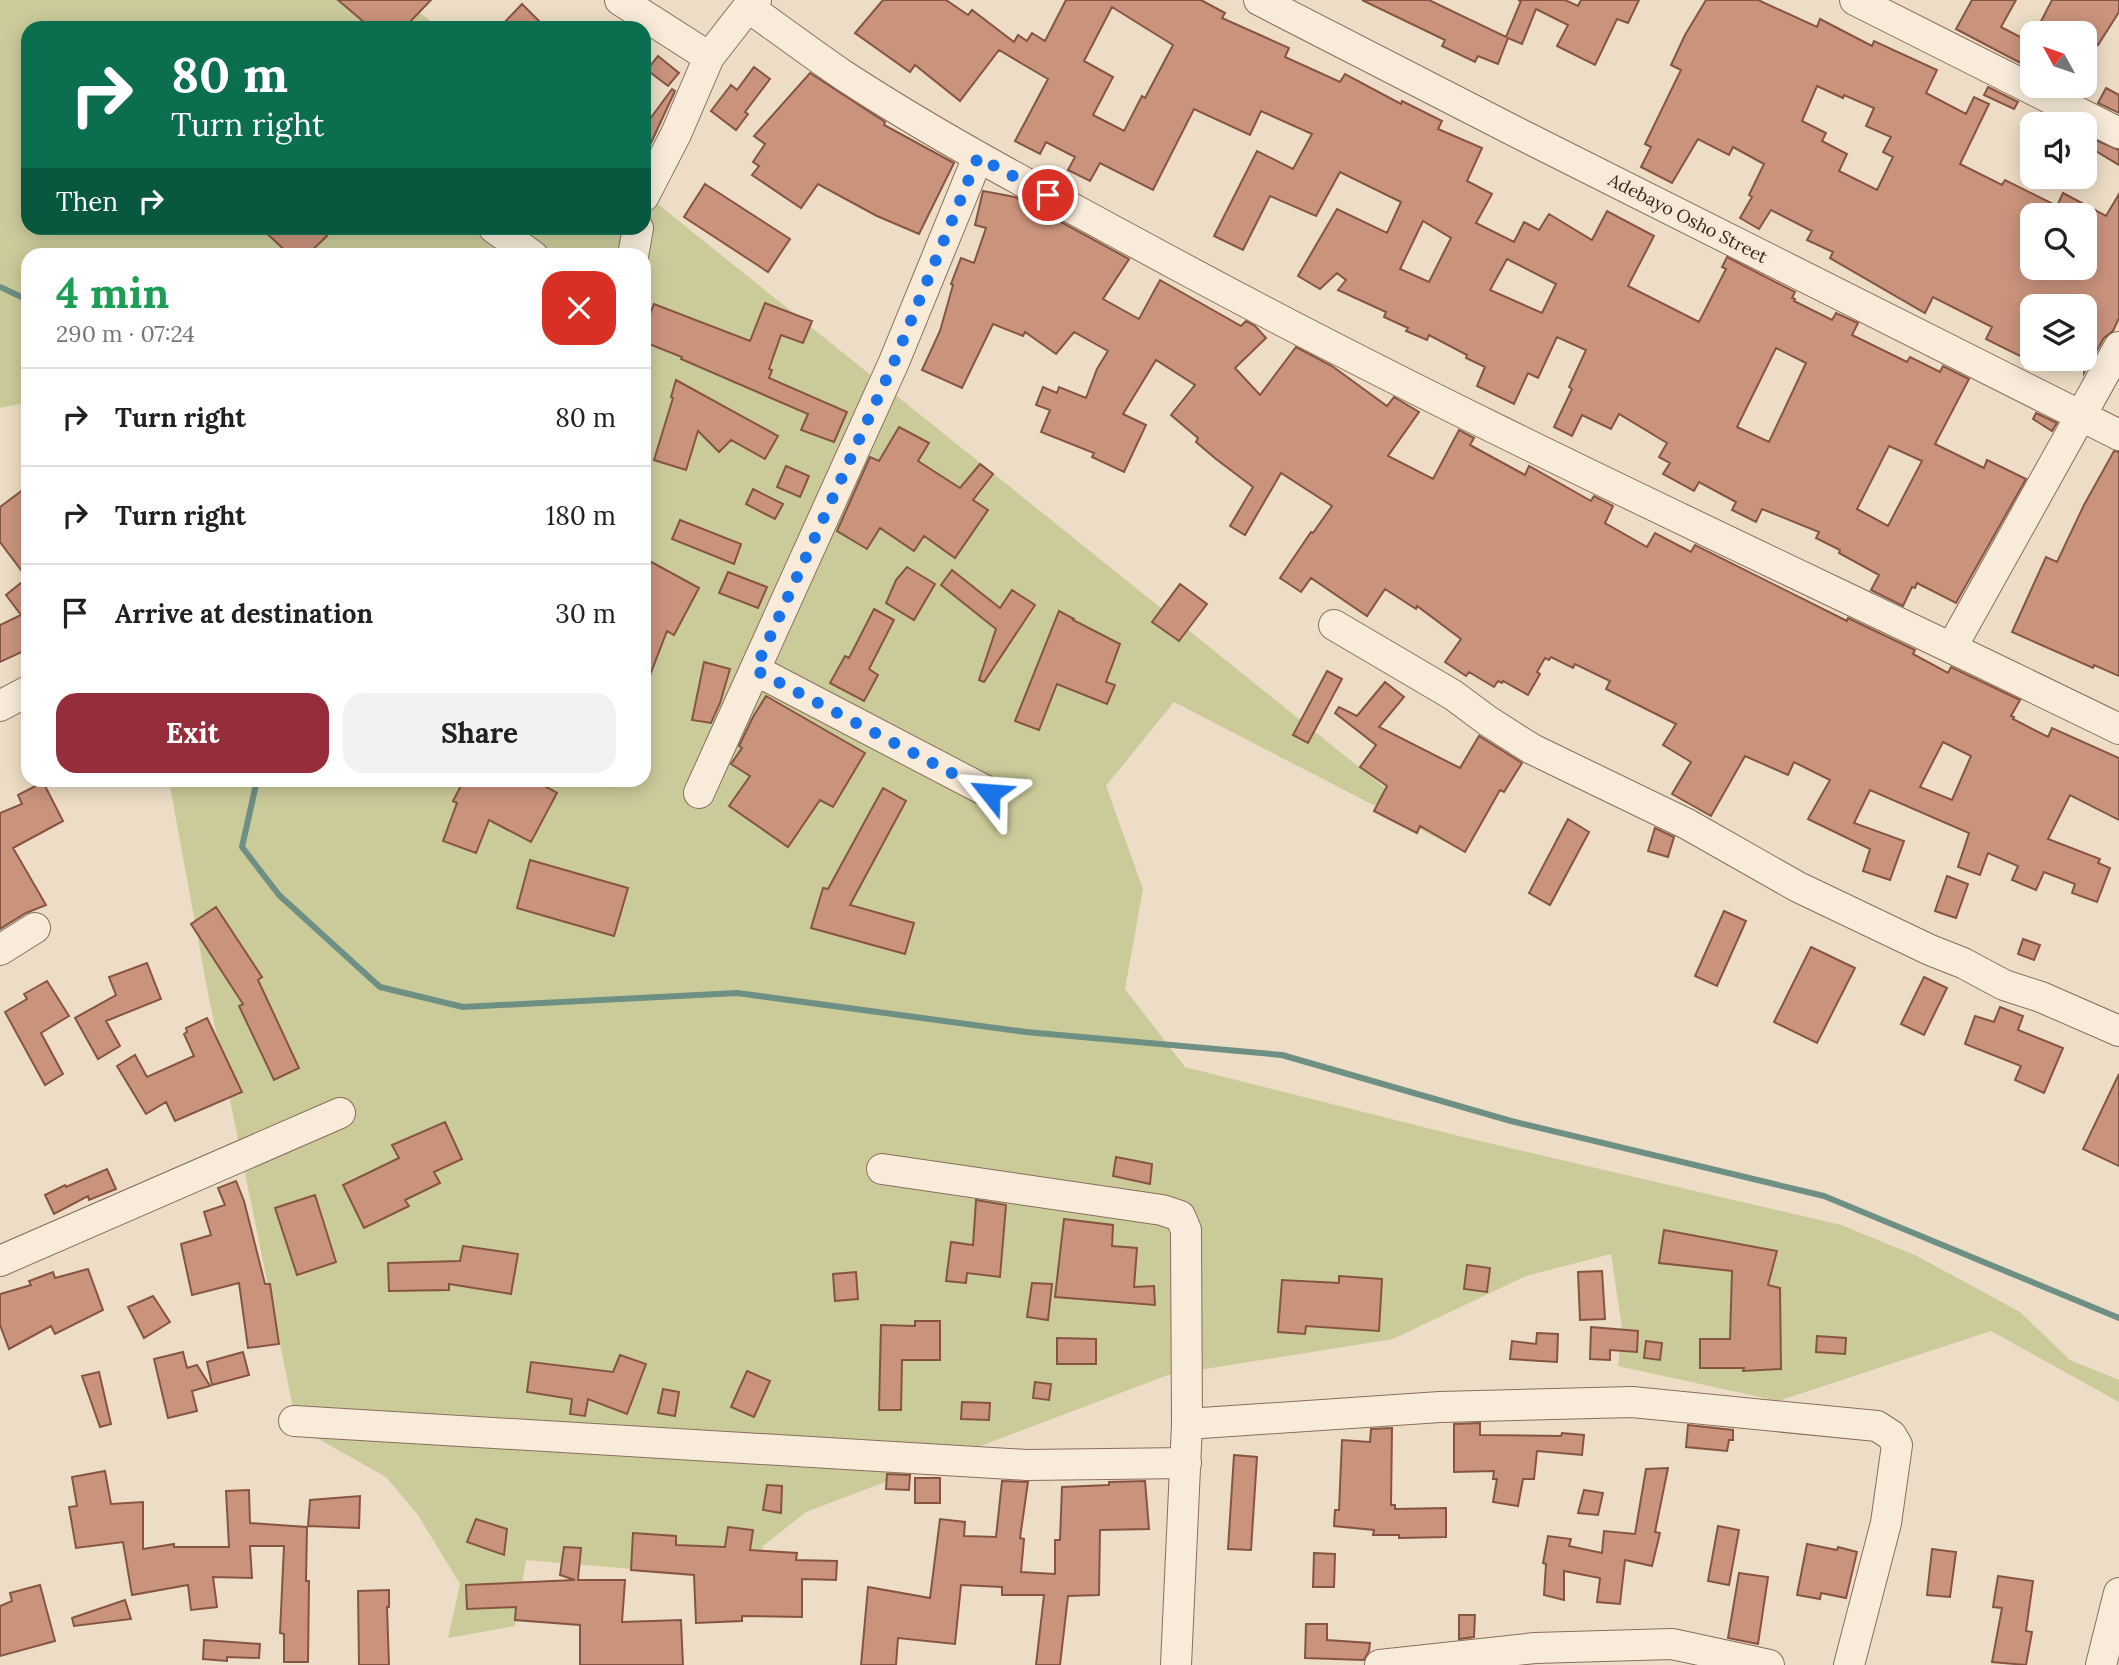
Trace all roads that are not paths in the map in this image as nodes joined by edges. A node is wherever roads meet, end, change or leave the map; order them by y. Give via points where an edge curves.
1 (620, 0) edge
2 (1259, 0) edge
3 (1855, 0) edge
4 (752, 4) edge
5 (709, 57) junction
6 (2119, 133) edge
7 (978, 157) junction
8 (651, 182) edge
9 (504, 235) edge
10 (522, 248) edge
11 (2119, 347) edge
12 (2083, 415) junction
13 (2119, 435) edge
14 (1334, 625) dead end
15 (1952, 648) junction
16 (755, 670) junction
17 (21, 695) edge
18 (0, 706) edge
19 (2119, 730) edge
20 (699, 793) dead end
21 (990, 793) dead end
22 (35, 928) dead end
23 (0, 950) edge
24 (2119, 1031) edge
25 (340, 1113) dead end
26 (882, 1169) dead end
27 (0, 1261) edge
28 (294, 1421) dead end
29 (1187, 1424) junction
30 (1186, 1463) junction
31 (2119, 1593) edge
32 (1176, 1665) edge
33 (1380, 1665) edge
34 (1769, 1665) edge
35 (1849, 1665) edge
36 (2101, 1665) edge

1 - 5 street
2 - 12 street, Adebayo Osho Street
3 - 6 street
4 - 5 street
4 - 7 street via 844,75
5 - 8 street
7 - 15 street via 1255,307 1545,455
7 - 16 street via 894,362
9 - 10 street
11 - 12 street
12 - 13 street, Adebayo Osho Street
12 - 15 street
14 - 24 street via 1453,695 1532,749 1687,824 1798,887 2004,985
15 - 19 street
16 - 20 street
16 - 21 street
17 - 18 street
22 - 23 street
25 - 27 street
26 - 29 street via 1180,1216 1186,1230
28 - 30 street via 1027,1465
29 - 30 street
29 - 35 street via 1440,1407 1632,1402 1877,1426 1891,1435 1896,1445 1886,1523
30 - 32 street
31 - 36 street
33 - 34 street via 1535,1648 1672,1644

